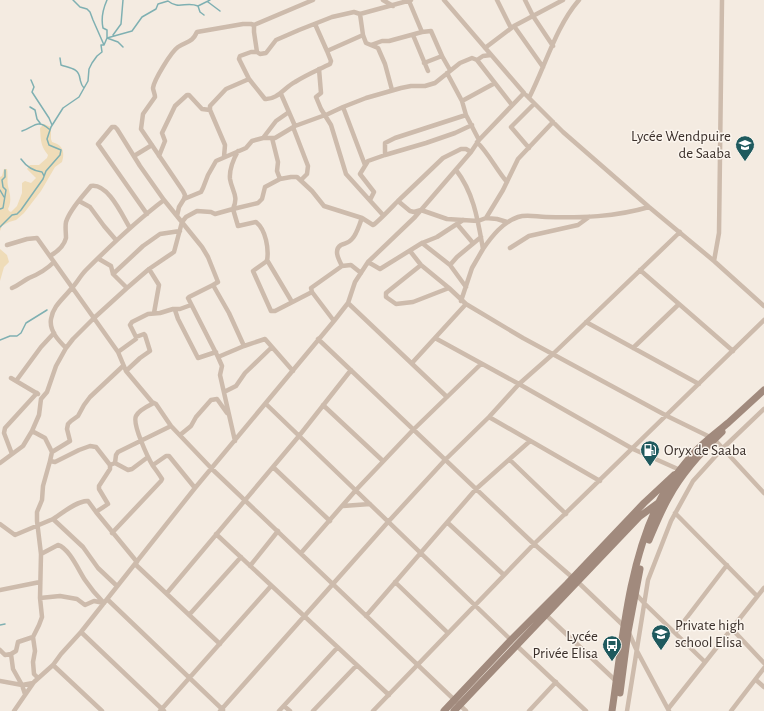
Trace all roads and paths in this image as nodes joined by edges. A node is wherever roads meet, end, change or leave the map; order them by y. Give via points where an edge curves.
1 (313, 0) edge
2 (383, 0) edge
3 (444, 0) edge
4 (497, 0) edge
5 (525, 0) edge
6 (563, 0) edge
7 (579, 0) edge
8 (722, 0) edge
9 (410, 1) edge
10 (393, 6) junction
11 (360, 14) junction
12 (533, 16) junction
13 (315, 24) junction
14 (254, 25) junction
15 (512, 27) junction
16 (422, 32) junction
17 (363, 35) junction
18 (413, 35) junction
19 (371, 45) junction
20 (553, 46) junction
21 (485, 48) junction
22 (327, 51) junction
23 (257, 52) junction
24 (491, 55) junction
25 (442, 56) junction
26 (478, 60) junction
27 (424, 63) junction
28 (544, 67) junction
29 (319, 70) junction
30 (449, 71) junction
31 (428, 72) dead end
32 (249, 79) junction
33 (495, 83) junction
34 (392, 90) junction
35 (524, 93) junction
36 (281, 94) junction
37 (529, 98) junction
38 (462, 101) junction
39 (534, 104) junction
40 (512, 105) junction
41 (343, 107) junction
42 (210, 110) junction
43 (290, 112) junction
44 (324, 115) junction
45 (466, 115) junction
46 (553, 122) junction
47 (472, 125) junction
48 (294, 127) junction
49 (263, 138) junction
50 (272, 138) junction
51 (478, 141) junction
52 (152, 146) junction
53 (529, 148) junction
54 (238, 151) junction
55 (471, 152) junction
56 (385, 155) junction
57 (134, 156) junction
58 (159, 156) junction
59 (224, 157) junction
60 (365, 165) junction
61 (456, 170) junction
62 (280, 180) junction
63 (301, 180) junction
64 (506, 182) junction
65 (184, 199) junction
66 (164, 200) junction
67 (370, 200) junction
68 (79, 201) junction
69 (398, 201) junction
70 (649, 207) junction
71 (233, 209) junction
72 (421, 210) junction
73 (147, 214) junction
74 (383, 215) junction
75 (177, 216) junction
76 (589, 217) junction
77 (362, 218) junction
78 (486, 218) junction
79 (464, 219) junction
80 (478, 221) junction
81 (182, 222) junction
82 (507, 222) junction
83 (457, 224) junction
84 (130, 228) junction
85 (180, 231) junction
86 (680, 232) junction
87 (481, 237) junction
88 (116, 240) junction
89 (422, 243) junction
90 (473, 243) junction
91 (7, 245) dead end
92 (510, 248) dead end
93 (483, 249) junction
94 (410, 251) junction
95 (50, 256) junction
96 (99, 259) junction
97 (267, 260) junction
98 (714, 261) junction
99 (54, 262) junction
100 (368, 262) junction
101 (421, 265) junction
102 (450, 265) junction
103 (342, 266) junction
104 (149, 269) junction
105 (640, 270) junction
106 (361, 273) junction
107 (113, 274) junction
108 (213, 285) junction
109 (466, 287) junction
110 (12, 288) dead end
111 (127, 288) junction
112 (449, 288) junction
113 (72, 289) junction
114 (312, 292) junction
115 (461, 301) junction
116 (292, 302) junction
117 (348, 303) junction
118 (191, 304) junction
119 (466, 304) junction
120 (679, 304) junction
121 (764, 306) edge
122 (175, 310) junction
123 (154, 313) junction
124 (94, 318) junction
125 (764, 320) edge
126 (334, 321) junction
127 (586, 322) junction
128 (54, 333) junction
129 (136, 337) junction
130 (435, 338) junction
131 (318, 339) junction
132 (244, 346) junction
133 (272, 347) junction
134 (66, 348) junction
135 (633, 348) junction
136 (733, 351) junction
137 (118, 352) junction
138 (217, 354) junction
139 (553, 354) junction
140 (412, 363) junction
141 (481, 364) junction
142 (123, 366) junction
143 (351, 370) junction
144 (126, 371) junction
145 (293, 371) junction
146 (11, 378) dead end
147 (16, 381) junction
148 (519, 384) junction
149 (699, 384) junction
150 (764, 390) edge
151 (224, 392) junction
152 (37, 393) junction
153 (764, 393) edge
154 (447, 396) junction
155 (43, 397) junction
156 (154, 403) junction
157 (266, 404) junction
158 (323, 404) junction
159 (764, 409) edge
160 (230, 416) junction
161 (667, 416) junction
162 (489, 417) junction
163 (171, 426) junction
164 (413, 430) junction
165 (32, 431) junction
166 (180, 434) junction
167 (299, 436) junction
168 (712, 438) junction
169 (141, 440) junction
170 (235, 441) junction
171 (530, 441) junction
172 (633, 449) junction
173 (722, 449) junction
174 (52, 452) junction
175 (12, 454) junction
176 (148, 457) junction
177 (445, 460) junction
178 (510, 460) junction
179 (50, 461) junction
180 (383, 461) junction
181 (0, 463) edge
182 (115, 463) junction
183 (110, 465) junction
184 (153, 465) junction
185 (273, 467) junction
186 (212, 469) junction
187 (680, 470) junction
188 (600, 481) junction
189 (195, 488) junction
190 (356, 490) junction
191 (476, 490) junction
192 (764, 493) edge
193 (245, 500) junction
194 (370, 504) junction
195 (662, 504) junction
196 (343, 506) junction
197 (96, 512) junction
198 (675, 513) junction
199 (566, 514) junction
200 (53, 519) junction
201 (330, 521) junction
202 (388, 522) junction
203 (448, 523) junction
204 (0, 524) edge
205 (38, 526) junction
206 (278, 531) junction
207 (112, 533) junction
208 (216, 534) junction
209 (534, 544) junction
210 (421, 553) junction
211 (41, 554) junction
212 (301, 554) junction
213 (241, 557) junction
214 (136, 563) junction
215 (727, 565) junction
216 (250, 566) junction
217 (504, 575) junction
218 (575, 580) junction
219 (40, 582) junction
220 (395, 582) junction
221 (334, 584) junction
222 (117, 586) junction
223 (271, 586) junction
224 (764, 588) edge
225 (0, 590) edge
226 (635, 593) junction
227 (167, 594) junction
228 (758, 596) junction
229 (40, 598) junction
230 (105, 602) junction
231 (645, 604) junction
232 (475, 605) junction
233 (545, 614) junction
234 (189, 615) junction
235 (366, 616) junction
236 (305, 617) junction
237 (732, 629) junction
238 (626, 630) junction
239 (80, 632) junction
240 (448, 633) junction
241 (675, 633) junction
242 (33, 637) junction
243 (511, 640) junction
244 (220, 644) junction
245 (516, 646) junction
246 (337, 648) junction
247 (0, 650) edge
248 (637, 651) junction
249 (11, 654) junction
250 (705, 662) junction
251 (764, 663) edge
252 (418, 664) junction
253 (53, 665) junction
254 (356, 666) junction
255 (764, 668) edge
256 (38, 678) junction
257 (189, 678) junction
258 (756, 680) junction
259 (0, 681) edge
260 (616, 681) junction
261 (34, 682) junction
262 (556, 682) junction
263 (22, 685) junction
264 (764, 687) edge
265 (25, 694) junction
266 (389, 695) junction
267 (457, 702) junction
268 (284, 706) junction
269 (162, 710) edge
270 (221, 710) edge
271 (669, 710) edge
272 (14, 711) edge
273 (102, 711) edge
274 (280, 711) edge
275 (290, 711) edge
276 (313, 711) edge
277 (373, 711) edge
278 (444, 711) edge
279 (454, 711) edge
280 (466, 711) edge
281 (529, 711) edge
282 (586, 711) edge
283 (612, 711) edge
284 (617, 711) edge
285 (627, 711) edge
286 (731, 711) edge

1 - 14 street
2 - 10 street
3 - 21 street
4 - 15 street
5 - 12 street
6 - 12 street
7 - 20 street
8 - 98 street via 719,233
9 - 10 street
9 - 16 street
10 - 11 street
11 - 13 street via 354,12
11 - 17 street
12 - 15 street
12 - 20 street
13 - 22 street
13 - 23 street via 276,40 266,53
14 - 23 street
14 - 52 street via 243,24 199,31 193,40 176,49 165,63 153,88 154,99 143,114 141,129
15 - 21 street
15 - 28 street
16 - 18 street
16 - 25 street via 431,31
17 - 19 street via 366,43
17 - 22 street
18 - 19 street
18 - 27 street
19 - 34 street via 378,48 382,55
20 - 28 street
21 - 24 street
22 - 29 street via 331,63
23 - 32 street via 240,58
24 - 26 street
24 - 35 street
25 - 27 street
25 - 30 street
26 - 30 street via 469,59
26 - 33 street
27 - 31 street
28 - 37 street
29 - 36 street via 287,87
29 - 44 street via 321,93 316,97
30 - 34 street via 435,83
30 - 38 street
32 - 36 street via 265,99
32 - 42 street via 226,88 210,105
33 - 38 street
33 - 40 street
34 - 41 street
35 - 37 street
35 - 40 street
36 - 43 street
37 - 39 street
38 - 45 street
39 - 46 street
39 - 53 street via 511,127
40 - 51 street
41 - 44 street
41 - 60 street
42 - 58 street via 203,109 187,95 175,106 162,133 165,141
42 - 59 street via 225,145
43 - 48 street
43 - 49 street via 276,121
44 - 48 street
44 - 67 street via 331,125 346,174
45 - 47 street
45 - 56 street via 394,138 386,143
46 - 53 street
46 - 70 street
47 - 51 street
47 - 56 street via 455,133
48 - 50 street
48 - 63 street via 308,166 307,174
49 - 50 street
49 - 54 street via 252,141 246,148
50 - 62 street
51 - 55 street
51 - 64 street
52 - 57 street
52 - 58 street
53 - 64 street via 518,158
54 - 59 street
54 - 71 street via 230,174 236,199
55 - 61 street
55 - 69 street via 461,149 443,158
56 - 60 street via 368,161
57 - 66 street
57 - 73 street via 115,127 110,128 98,142
58 - 65 street via 183,191
59 - 65 street via 216,161 201,192
60 - 67 street via 360,174 374,192
61 - 72 street
61 - 80 street via 469,191
62 - 63 street via 294,177
62 - 71 street via 265,187 262,199 258,203
63 - 77 street via 324,206
64 - 78 street
65 - 75 street
66 - 73 street
66 - 75 street
67 - 74 street
68 - 84 street via 91,186 102,188
68 - 88 street via 90,207
68 - 95 street via 66,222 65,240 58,251
69 - 72 street via 410,211
69 - 74 street
70 - 76 street via 610,216
70 - 86 street
71 - 81 street via 215,214 197,211
71 - 97 street via 238,227 255,222 259,224 266,242
72 - 79 street via 446,219
72 - 100 street
73 - 84 street
74 - 77 street via 374,224
75 - 81 street
76 - 82 street via 526,216
76 - 92 street via 578,225 529,236
77 - 103 street via 355,236 337,250
78 - 80 street
78 - 82 street
79 - 80 street
79 - 83 street
80 - 87 street
81 - 85 street
81 - 108 street via 208,257 218,282
82 - 93 street
83 - 89 street
83 - 90 street
84 - 88 street
85 - 104 street via 174,252
85 - 107 street via 160,234
86 - 98 street
86 - 105 street
87 - 90 street
87 - 93 street
88 - 96 street
89 - 94 street
89 - 102 street
90 - 102 street
91 - 95 street via 37,238
93 - 109 street via 472,268
94 - 100 street via 380,269
94 - 101 street
95 - 99 street
96 - 107 street via 111,266
96 - 113 street via 85,270
97 - 116 street
97 - 116 street via 253,271 271,311
98 - 121 street
99 - 110 street
99 - 113 street
100 - 106 street
101 - 112 street
101 - 112 street via 386,293 386,297 396,304 406,303
102 - 109 street
103 - 106 street via 351,265
103 - 114 street via 312,287
104 - 111 street
104 - 123 street via 159,285
105 - 120 street
105 - 127 street
106 - 117 street
107 - 111 street
108 - 118 street via 189,297
108 - 132 street
109 - 115 street
111 - 124 street
112 - 115 street
113 - 124 street
113 - 128 street via 54,310 51,324
114 - 116 street
114 - 126 street
115 - 119 street
117 - 126 street
117 - 140 street
118 - 122 street
118 - 138 street
119 - 130 street
119 - 139 street
120 - 135 street
120 - 136 street
122 - 123 street
122 - 138 street via 198,358
123 - 129 street via 130,324
124 - 134 street
124 - 137 street
125 - 136 street
126 - 131 street
127 - 135 street
127 - 139 street
128 - 134 street
128 - 147 street
129 - 137 street
129 - 144 street via 144,334 150,351
130 - 140 street
130 - 141 street
131 - 143 street
131 - 145 street
132 - 133 street via 264,339
132 - 138 street
133 - 145 street
133 - 151 street via 245,373 236,386
134 - 155 street
135 - 149 street
136 - 149 street
137 - 142 street
138 - 151 street via 222,366 220,374
139 - 148 street
139 - 161 street
140 - 154 street
141 - 148 street
141 - 154 street
142 - 144 street
142 - 174 street via 90,397 78,416 68,424 70,441
143 - 158 street
143 - 164 street
144 - 156 street
145 - 157 street
146 - 147 street
147 - 152 street
148 - 162 street
148 - 172 street
149 - 161 street
150 - 168 street
151 - 160 street
152 - 155 street
152 - 175 street via 5,428 4,432
153 - 168 street
154 - 164 street
155 - 165 street via 39,416
156 - 163 street
156 - 169 street via 135,416
157 - 167 street
157 - 170 street
158 - 167 street
158 - 180 street
159 - 173 street
160 - 166 street via 217,399 214,399 201,411 191,426
160 - 170 street
161 - 168 street
161 - 172 street
162 - 171 street
162 - 177 street
163 - 166 street
163 - 169 street
164 - 177 street
164 - 180 street
165 - 174 street via 44,438
165 - 175 street via 23,446
166 - 186 street
167 - 185 street
167 - 190 street
168 - 173 street
168 - 187 street
168 - 195 street
169 - 176 street
169 - 182 street via 118,452
170 - 186 street
171 - 178 street
171 - 188 street
172 - 187 street
172 - 188 street
173 - 192 street
173 - 198 street via 693,481
174 - 179 street
175 - 181 street
176 - 182 street via 128,470
176 - 184 street
177 - 191 street
177 - 202 street
178 - 191 street
178 - 199 street
179 - 183 street via 55,462 90,446 96,447
179 - 205 street via 37,512
180 - 190 street
182 - 183 street
183 - 197 street via 99,486 108,504
184 - 189 street via 169,456
184 - 207 street via 161,481
185 - 193 street
185 - 201 street
186 - 189 street
186 - 193 street
187 - 195 street
187 - 218 street via 644,503
188 - 199 street
189 - 214 street
190 - 194 street
190 - 196 street
191 - 203 street
191 - 209 street
193 - 206 street
193 - 208 street
194 - 196 street
194 - 202 street
195 - 218 street via 639,517
195 - 226 street via 640,567
195 - 238 street via 642,545 635,567
196 - 201 street
197 - 200 street via 88,501 85,501
197 - 207 street
198 - 215 street
198 - 231 street via 648,580
199 - 209 street
200 - 205 street
200 - 222 street via 83,547 98,568
201 - 212 street
202 - 210 street
202 - 221 street
203 - 210 street
203 - 217 street
204 - 205 street via 15,535
205 - 211 street
206 - 212 street
206 - 216 street
207 - 214 street
208 - 213 street
208 - 227 street
209 - 217 street
209 - 218 street
210 - 220 street
210 - 232 street
211 - 219 street
211 - 230 street via 58,545 64,548 95,594
212 - 221 street
213 - 216 street
213 - 234 street
214 - 222 street
214 - 227 street
215 - 228 street
215 - 241 street
216 - 223 street
217 - 232 street
218 - 233 street
218 - 238 street
218 - 243 street
219 - 225 street
219 - 229 street
220 - 235 street
220 - 240 street
221 - 235 street
221 - 236 street
222 - 230 street
223 - 236 street
223 - 244 street
224 - 228 street
226 - 231 street
226 - 238 street
227 - 234 street
228 - 237 street
229 - 230 street via 60,596 77,599 85,605 94,601
229 - 242 street via 41,620
230 - 239 street
230 - 257 street
231 - 241 street
231 - 248 street
232 - 240 street
232 - 243 street
233 - 245 street
233 - 260 street
234 - 244 street
235 - 252 street
236 - 246 street
236 - 270 street
237 - 250 street
237 - 251 street
238 - 248 street
238 - 260 street
238 - 284 street
239 - 253 street
239 - 269 street
240 - 252 street
241 - 250 street
242 - 249 street via 18,642 16,651
242 - 256 street via 34,672
243 - 267 street
244 - 257 street
245 - 262 street
245 - 267 street
246 - 254 street
246 - 268 street
247 - 249 street via 6,655
248 - 271 street
248 - 285 street
249 - 263 street via 13,669
250 - 271 street
252 - 266 street
252 - 267 street
253 - 256 street
253 - 273 street
254 - 266 street
254 - 276 street
255 - 258 street
256 - 261 street
257 - 269 street
257 - 270 street
258 - 264 street
258 - 286 street
259 - 263 street
260 - 283 street
261 - 263 street
261 - 265 street
262 - 281 street
262 - 282 street
263 - 265 street
265 - 272 street
266 - 277 street
267 - 278 street
267 - 279 street
267 - 280 street
268 - 274 street
268 - 275 street

